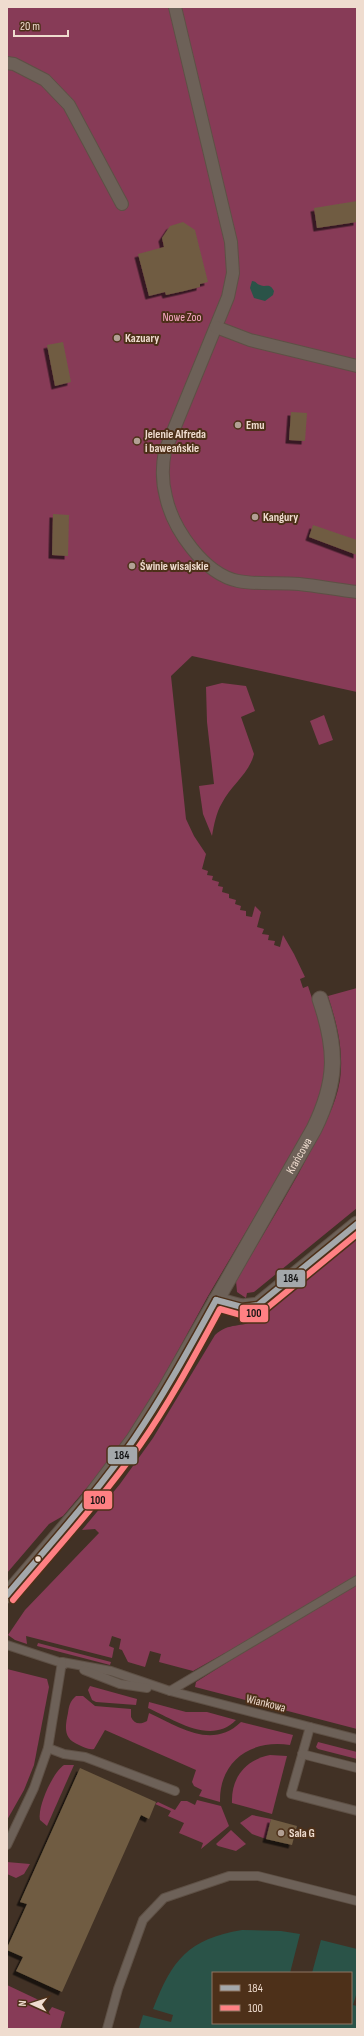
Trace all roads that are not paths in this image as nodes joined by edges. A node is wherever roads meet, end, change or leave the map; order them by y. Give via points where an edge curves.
1 (175, 7) edge
2 (7, 63) edge
3 (122, 204) dead end
4 (216, 327) junction
5 (357, 366) edge
6 (357, 592) edge
7 (320, 999) dead end
8 (357, 1224) edge
9 (216, 1300) junction
10 (357, 1580) edge
11 (7, 1595) edge
12 (7, 1645) edge
13 (62, 1662) junction
14 (170, 1691) junction
15 (310, 1727) junction
16 (357, 1739) edge
17 (48, 1748) junction
18 (302, 1754) junction
19 (357, 1768) edge
20 (175, 1791) dead end
21 (357, 1811) edge
22 (7, 1845) edge
23 (357, 1901) edge
24 (107, 2029) edge

1 - 4 street via 233,257 228,297
2 - 3 street via 14,64 44,80 69,105
4 - 5 street via 250,340
4 - 6 street via 165,451 163,463 166,497 176,524 188,544 208,565 237,581 299,584
7 - 9 street, Krańcowa via 333,1046 331,1081 327,1098 314,1129
8 - 9 street via 258,1305 242,1307
9 - 11 street, Krańcowa via 134,1439 85,1504
10 - 14 lane
12 - 13 lane, Wiankowa
13 - 14 lane, Wiankowa via 120,1684
13 - 17 lane
14 - 15 lane, Wiankowa
15 - 16 lane, Wiankowa
15 - 18 lane
17 - 20 lane via 64,1754 85,1757
17 - 22 lane via 34,1788
18 - 19 lane
18 - 21 lane via 291,1794
23 - 24 lane via 258,1876 230,1876 164,1898 143,1920

